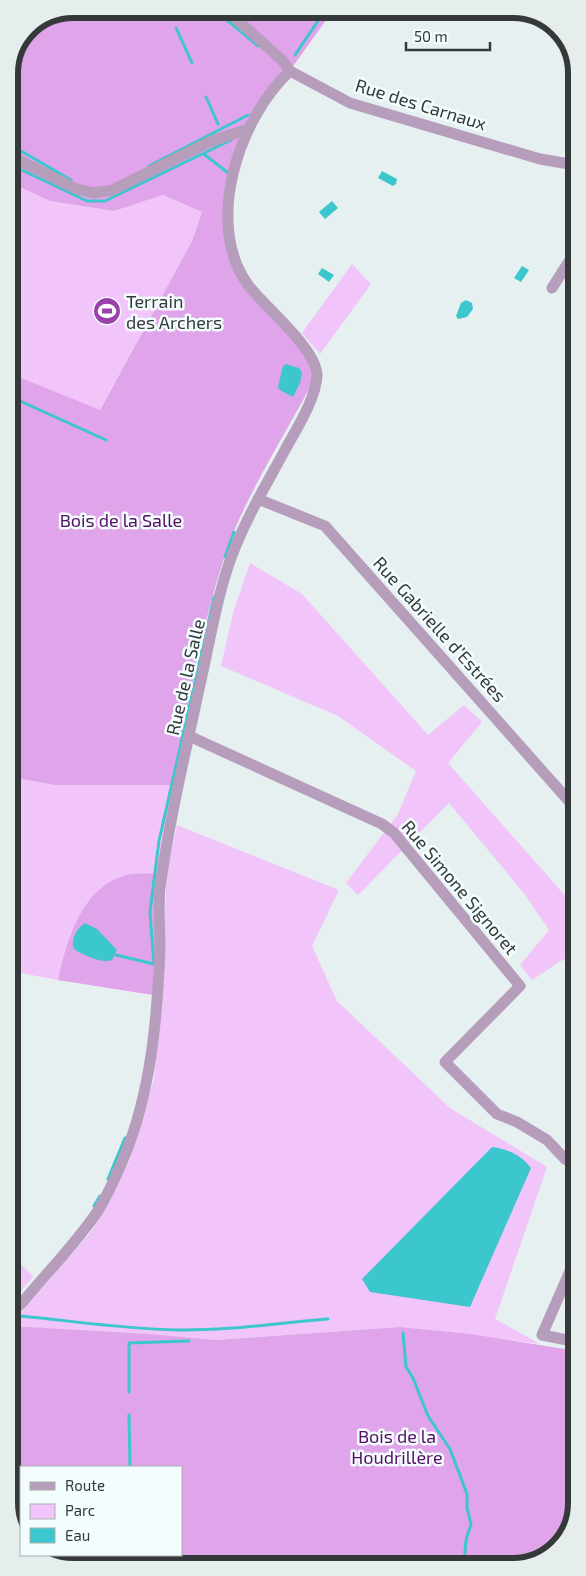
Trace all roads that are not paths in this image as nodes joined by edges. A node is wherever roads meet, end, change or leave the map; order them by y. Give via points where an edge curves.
1 (235, 18) edge
2 (290, 70) junction
3 (248, 129) junction
4 (18, 160) edge
5 (568, 164) edge
6 (568, 263) edge
7 (552, 288) dead end
8 (258, 499) junction
9 (189, 736) junction
10 (568, 800) edge
11 (568, 1160) edge
12 (568, 1281) edge
13 (18, 1305) edge
14 (568, 1340) edge

1 - 2 street, Rue des Carnaux
2 - 3 street, Rue de la Salle
2 - 5 street, Rue des Carnaux via 350,103 540,159
3 - 4 street via 209,142 104,192 84,192
3 - 8 street, Rue de la Salle via 236,162 230,199 228,233 235,264 249,286 311,355 317,374 313,393
6 - 7 street
8 - 9 street, Rue de la Salle via 231,559
8 - 10 street, Rue Gabrielle d’Estrées via 326,526
9 - 11 street, Rue Simone Signoret via 382,824 394,833 520,986 445,1062 497,1114 518,1122 547,1140
9 - 13 street, Rue de la Salle via 160,892 156,1006 143,1102 122,1161 100,1207
12 - 14 street via 542,1335

